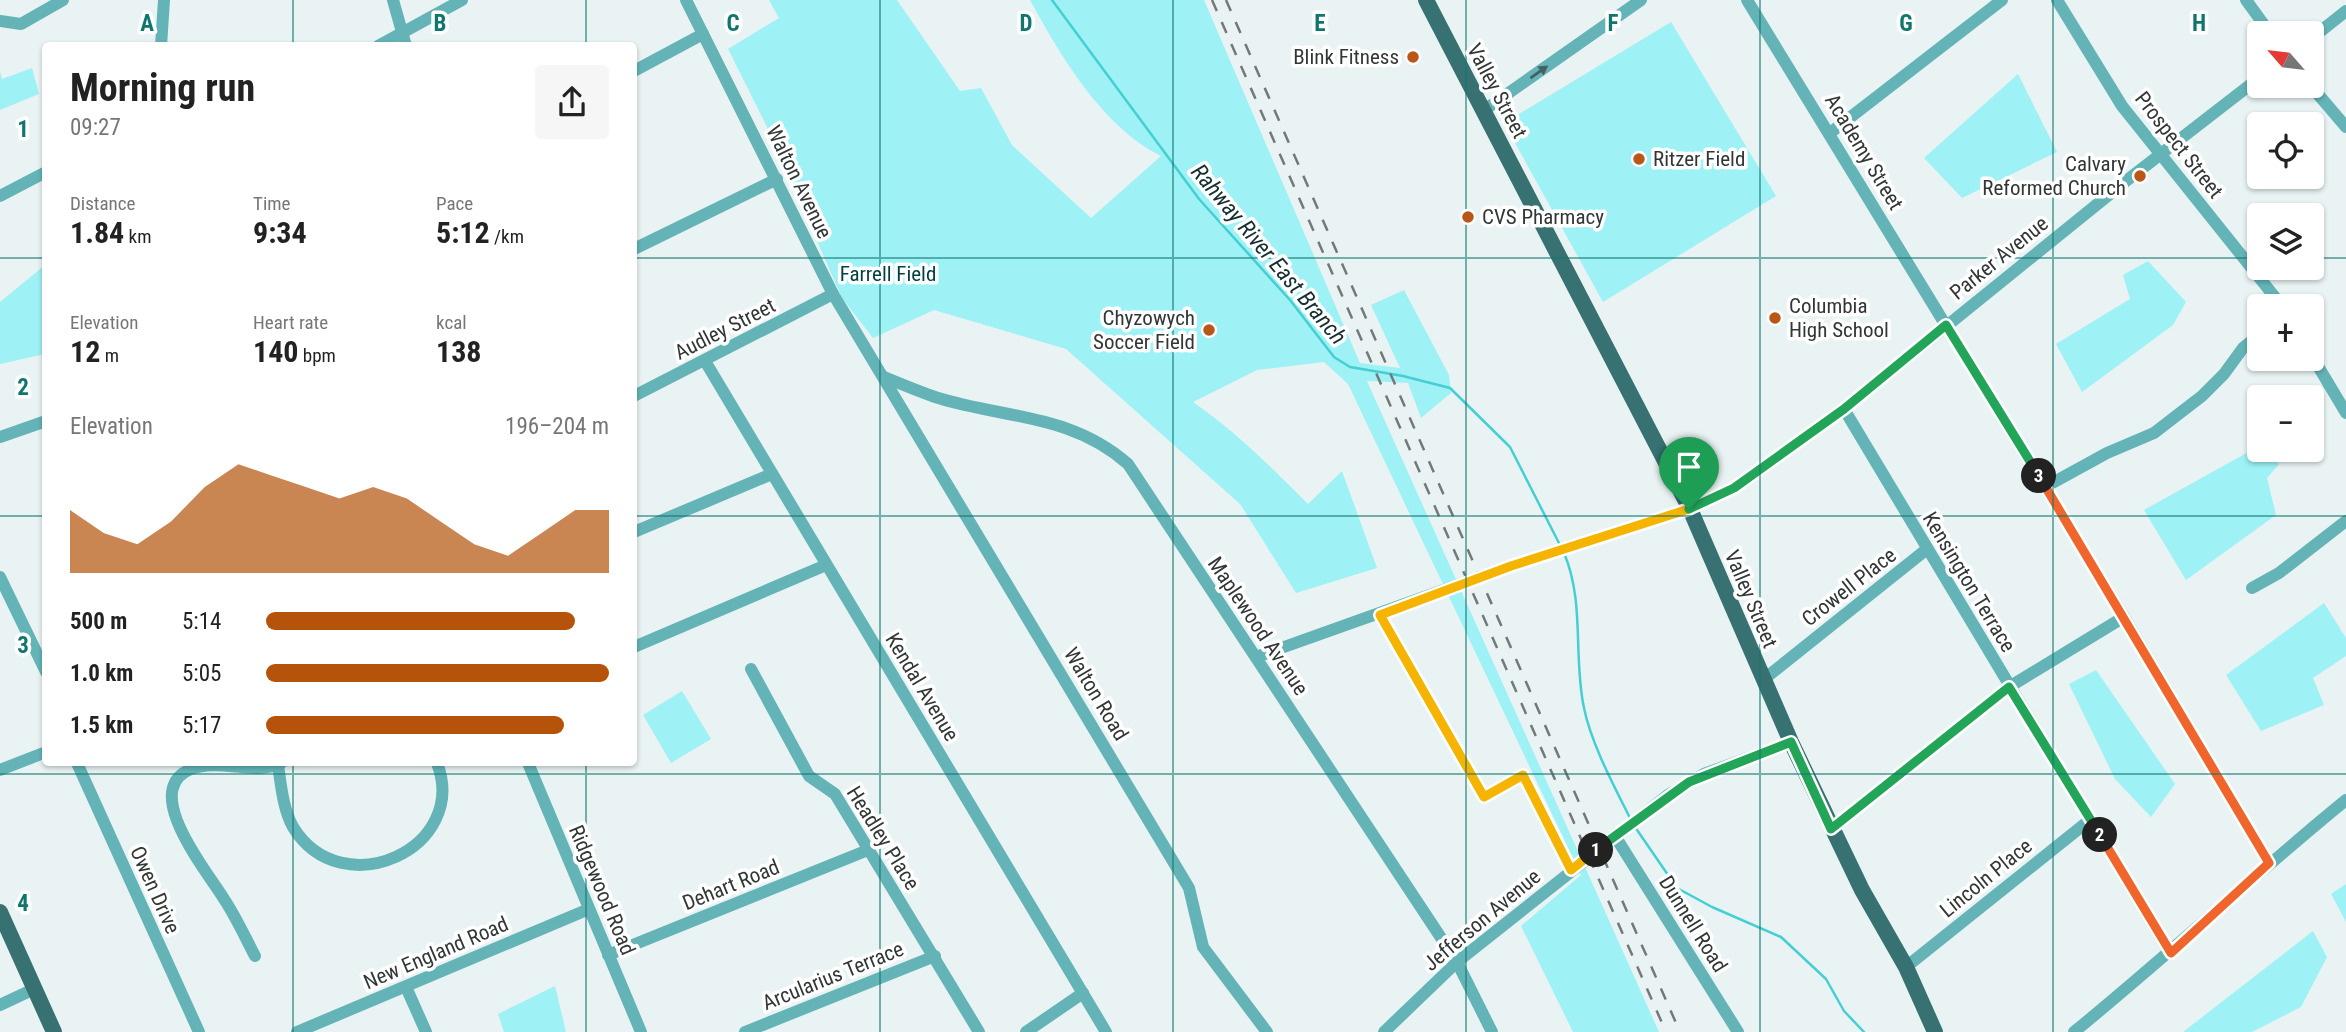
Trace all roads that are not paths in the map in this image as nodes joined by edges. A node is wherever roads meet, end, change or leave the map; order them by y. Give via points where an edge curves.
1 (64, 0) edge
2 (164, 0) edge
3 (393, 0) edge
4 (462, 0) edge
5 (686, 0) edge
6 (1426, 0) edge
7 (1641, 0) edge
8 (1747, 0) edge
9 (2002, 0) edge
10 (2057, 0) edge
11 (2246, 0) edge
12 (2346, 12) edge
13 (0, 21) edge
14 (2261, 21) edge
15 (2324, 29) edge
16 (703, 34) junction
17 (404, 39) edge
18 (161, 42) edge
19 (637, 69) edge
20 (2247, 87) edge
21 (2321, 98) edge
22 (1483, 111) junction
23 (2346, 127) edge
24 (1830, 133) junction
25 (2160, 154) junction
26 (42, 174) edge
27 (777, 180) junction
28 (0, 196) edge
29 (637, 248) edge
30 (833, 294) junction
31 (2272, 294) edge
32 (1946, 325) junction
33 (2247, 344) edge
34 (705, 361) junction
35 (2321, 371) edge
36 (884, 377) junction
37 (637, 395) edge
38 (1844, 409) junction
39 (2346, 413) edge
40 (42, 422) edge
41 (0, 437) edge
42 (772, 474) junction
43 (2045, 487) junction
44 (1689, 509) junction
45 (2346, 521) edge
46 (637, 531) edge
47 (1927, 550) junction
48 (826, 565) junction
49 (0, 577) edge
50 (2252, 589) dead end
51 (1380, 615) junction
52 (2124, 617) junction
53 (637, 646) edge
54 (1256, 657) junction
55 (42, 664) edge
56 (751, 669) dead end
57 (1763, 680) junction
58 (2009, 687) junction
59 (1791, 742) junction
60 (42, 754) edge
61 (77, 766) edge
62 (227, 766) edge
63 (279, 766) edge
64 (438, 766) edge
65 (529, 766) edge
66 (0, 770) edge
67 (2346, 800) edge
68 (2091, 819) junction
69 (1831, 829) junction
70 (1615, 836) junction
71 (868, 850) junction
72 (2269, 863) junction
73 (1571, 870) junction
74 (589, 909) junction
75 (0, 912) edge
76 (2171, 953) junction
77 (608, 955) junction
78 (255, 956) dead end
79 (935, 956) junction
80 (1457, 962) junction
81 (1906, 967) junction
82 (406, 987) junction
83 (34, 989) junction
84 (1083, 993) junction
85 (0, 1005) edge
86 (54, 1032) edge
87 (199, 1032) edge
88 (297, 1032) edge
89 (426, 1032) edge
90 (641, 1032) edge
91 (745, 1032) edge
92 (979, 1032) edge
93 (1026, 1032) edge
94 (1107, 1032) edge
95 (1267, 1032) edge
96 (1384, 1032) edge
97 (1492, 1032) edge
98 (1738, 1032) edge
99 (1935, 1032) edge
100 (2074, 1032) edge

1 - 13 street via 21,24
2 - 18 street
3 - 17 street
4 - 17 street
5 - 16 street, Walton Avenue
6 - 22 main road, Valley Street
22 -> 7 street
8 - 24 street, Academy Street
9 - 24 street
10 - 25 street, Prospect Street via 2122,106
11 - 14 street
12 - 15 street
16 - 19 street
16 - 27 street, Walton Avenue
20 - 25 street, Parker Avenue
21 - 23 street
22 - 44 main road, Valley Street
24 - 32 street, Academy Street
25 - 31 street, Prospect Street
25 - 32 street, Parker Avenue
26 - 28 street
27 - 29 street
27 - 30 street, Walton Avenue
30 - 34 street, Audley Street
30 - 36 street, Walton Avenue
32 - 38 street, Parker Avenue
32 - 43 street, Academy Street
33 - 43 street via 2202,396 2154,433
34 - 37 street, Audley Street
34 - 42 street, Kendal Avenue
35 - 39 street
36 - 54 street, Maplewood Avenue via 935,397 1068,428 1108,447 1128,464
36 - 95 street, Walton Road via 1189,888 1203,947
38 - 44 street, Parker Avenue via 1734,488
38 - 47 street, Kensington Terrace
40 - 41 street
42 - 46 street
42 - 48 street, Kendal Avenue
43 - 52 street, Academy Street
44 - 51 street, Parker Avenue
44 - 57 main road, Valley Street
45 - 50 street
47 - 57 street, Crowell Place
47 - 58 street, Kensington Terrace
48 - 53 street
48 - 84 street, Kendal Avenue
49 - 55 street
51 - 54 street, Parker Avenue
51 - 73 street via 1484,797 1523,775
52 - 58 street
52 - 72 street, Academy Street
54 - 80 street, Maplewood Avenue
56 - 71 street, Headley Place via 809,776 835,794
57 - 59 main road, Valley Street
58 - 68 street, Kensington Terrace
58 - 69 street
59 - 69 main road, Valley Street
59 - 70 street, Jefferson Avenue via 1689,782
60 - 66 street
61 - 87 street, Owen Drive
62 - 78 street via 201,767 182,775 174,790 176,815 194,858 223,896
63 - 64 street via 289,819 303,840 330,859 362,866 402,855 426,832 440,802
65 - 74 street, Ridgewood Road
67 - 72 street
68 - 76 street, Kensington Terrace
68 - 81 street, Lincoln Place
69 - 81 main road, Valley Street
70 - 73 street, Jefferson Avenue
70 - 98 street, Dunnell Road
71 - 77 street, Dehart Road
71 - 79 street, Headley Place
72 - 76 street
73 - 80 street, Jefferson Avenue
74 - 77 street, Ridgewood Road
74 - 82 street, New England Road
75 - 83 main road
76 - 100 street
77 - 90 street, Ridgewood Road
79 - 91 street, Arcularius Terrace
79 - 92 street, Headley Place
80 - 96 street, Jefferson Avenue
80 - 97 street, Maplewood Avenue
81 - 99 main road, Valley Street
82 - 88 street, New England Road
82 - 89 street
83 - 85 street
83 - 86 main road
84 - 93 street
84 - 94 street, Kendal Avenue

